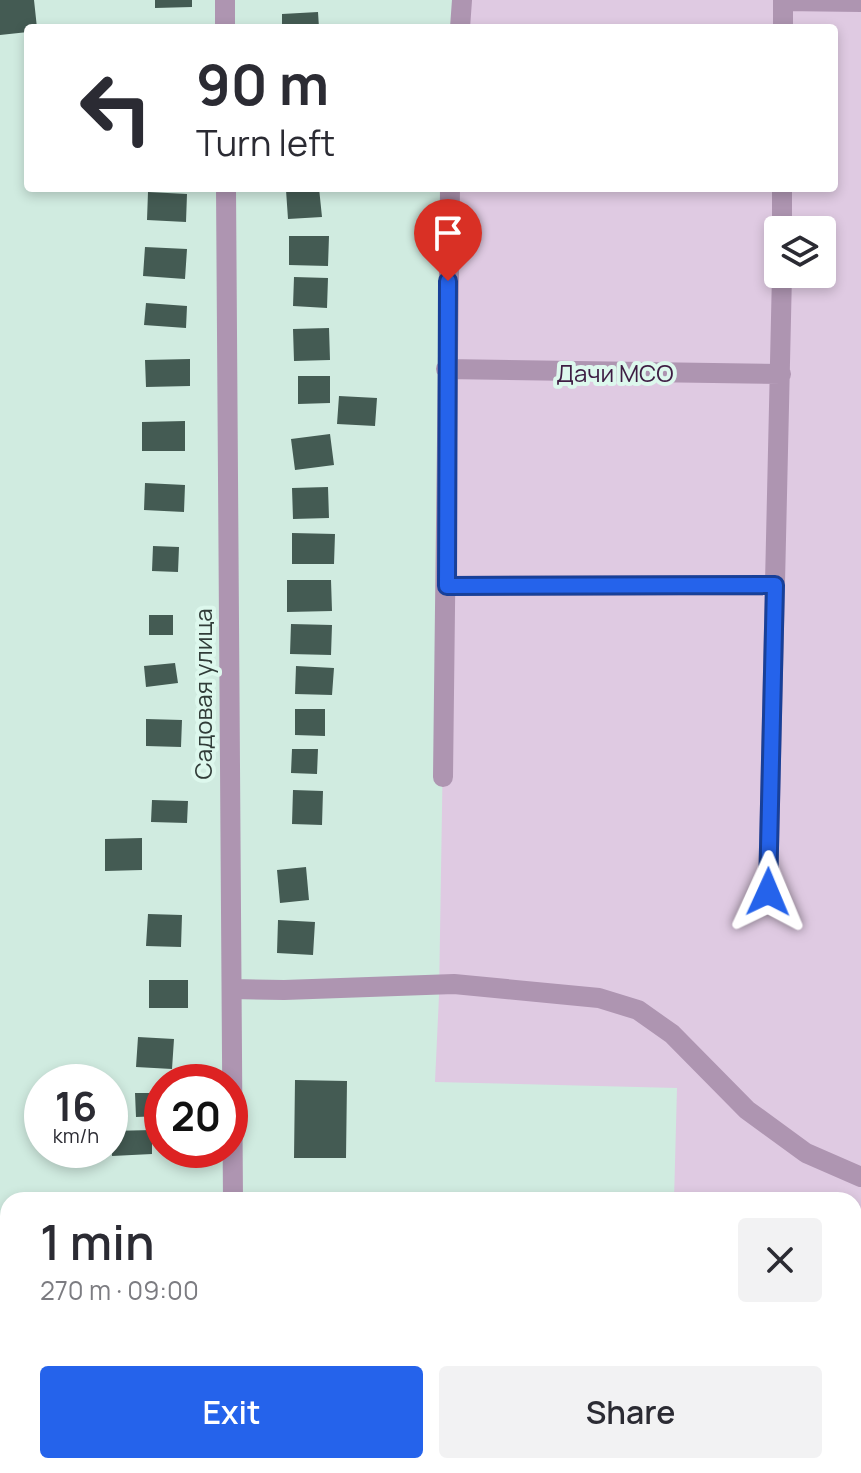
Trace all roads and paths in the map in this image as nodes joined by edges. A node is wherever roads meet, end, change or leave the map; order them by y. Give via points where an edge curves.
1 (225, 0) edge
2 (462, 0) edge
3 (783, 0) edge
4 (861, 2) edge
5 (225, 24) edge
6 (460, 24) edge
7 (783, 24) edge
8 (226, 192) edge
9 (450, 192) edge
10 (782, 192) edge
11 (782, 216) edge
12 (782, 288) edge
13 (446, 369) junction
14 (781, 374) junction
15 (775, 585) junction
16 (447, 586) junction
17 (443, 777) dead end
18 (768, 892) dead end
19 (232, 989) junction
20 (861, 1177) edge
21 (233, 1192) edge

1 - 5 street
2 - 6 street
3 - 4 street
3 - 7 street
8 - 19 street, Садовая улица
9 - 13 street
10 - 11 street
12 - 14 street
13 - 14 street
13 - 16 street
14 - 15 street
15 - 16 street
15 - 18 street
16 - 17 street
19 - 20 street via 454,984 599,998 638,1010 672,1034 747,1110 806,1153
19 - 21 street, Садовая улица

